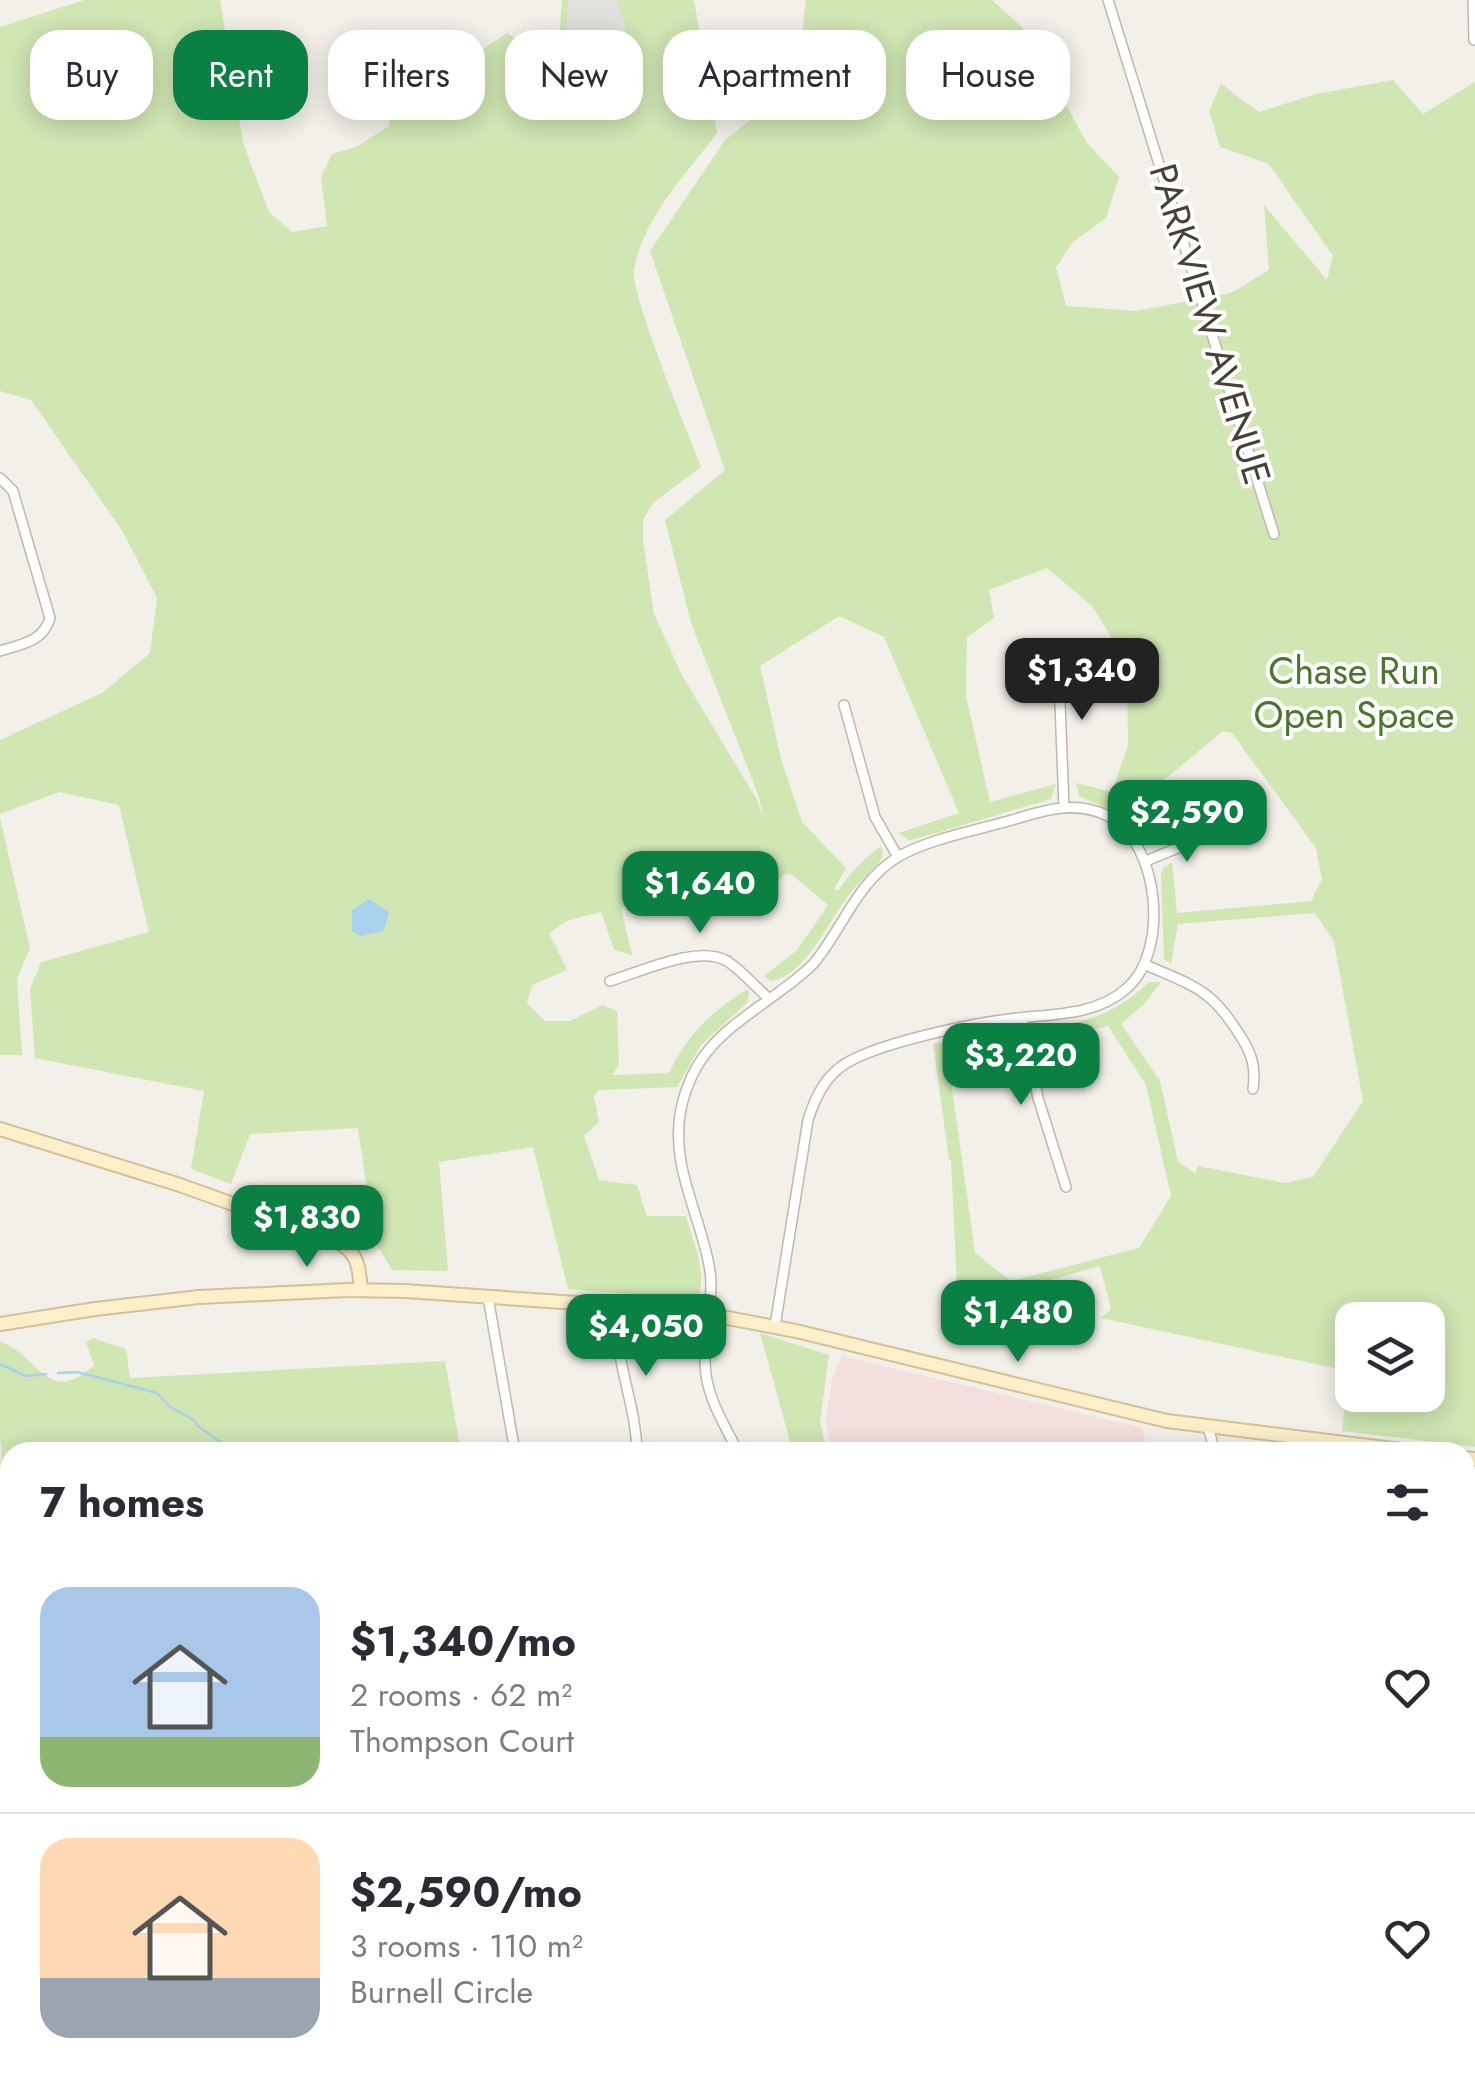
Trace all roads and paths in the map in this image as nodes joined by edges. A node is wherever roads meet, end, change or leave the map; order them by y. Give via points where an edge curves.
1 (1108, 0) edge
2 (1473, 0) edge
3 (1474, 40) edge
4 (0, 478) edge
5 (1274, 534) dead end
6 (1040, 649) dead end
7 (0, 651) edge
8 (844, 706) dead end
9 (1064, 807) junction
10 (1214, 833) dead end
11 (898, 857) junction
12 (1146, 862) junction
13 (1144, 964) junction
14 (610, 982) dead end
15 (769, 1000) junction
16 (1022, 1018) junction
17 (1253, 1089) dead end
18 (0, 1129) edge
19 (1066, 1187) dead end
20 (360, 1290) junction
21 (488, 1296) junction
22 (617, 1305) junction
23 (707, 1314) junction
24 (0, 1324) edge
25 (774, 1326) junction
26 (1208, 1427) junction
27 (514, 1442) edge
28 (637, 1442) edge
29 (733, 1442) edge
30 (1212, 1442) edge
31 (1334, 1442) edge

1 - 5 street, PARKVIEW AVENUE
2 - 3 street
4 - 7 street via 12,491 50,618 38,638
6 - 9 street via 1062,717
8 - 11 street via 874,816
9 - 11 street
9 - 12 street via 1116,821
10 - 12 street
11 - 15 street via 865,887 813,964
12 - 13 street via 1152,920
13 - 16 street via 1125,990 1105,1002
13 - 17 street via 1220,1004 1252,1056
14 - 15 street via 713,956
15 - 23 street via 699,1059 680,1110 680,1156 711,1275
16 - 19 street
16 - 25 street via 933,1033 866,1054 824,1082 806,1132
18 - 20 main road via 336,1241 358,1259
20 - 21 main road
20 - 24 main road via 199,1297
21 - 22 main road
21 - 27 street
22 - 23 main road
22 - 28 street via 615,1331
23 - 25 main road
23 - 29 street via 706,1380
25 - 26 main road
26 - 30 street
26 - 31 main road

